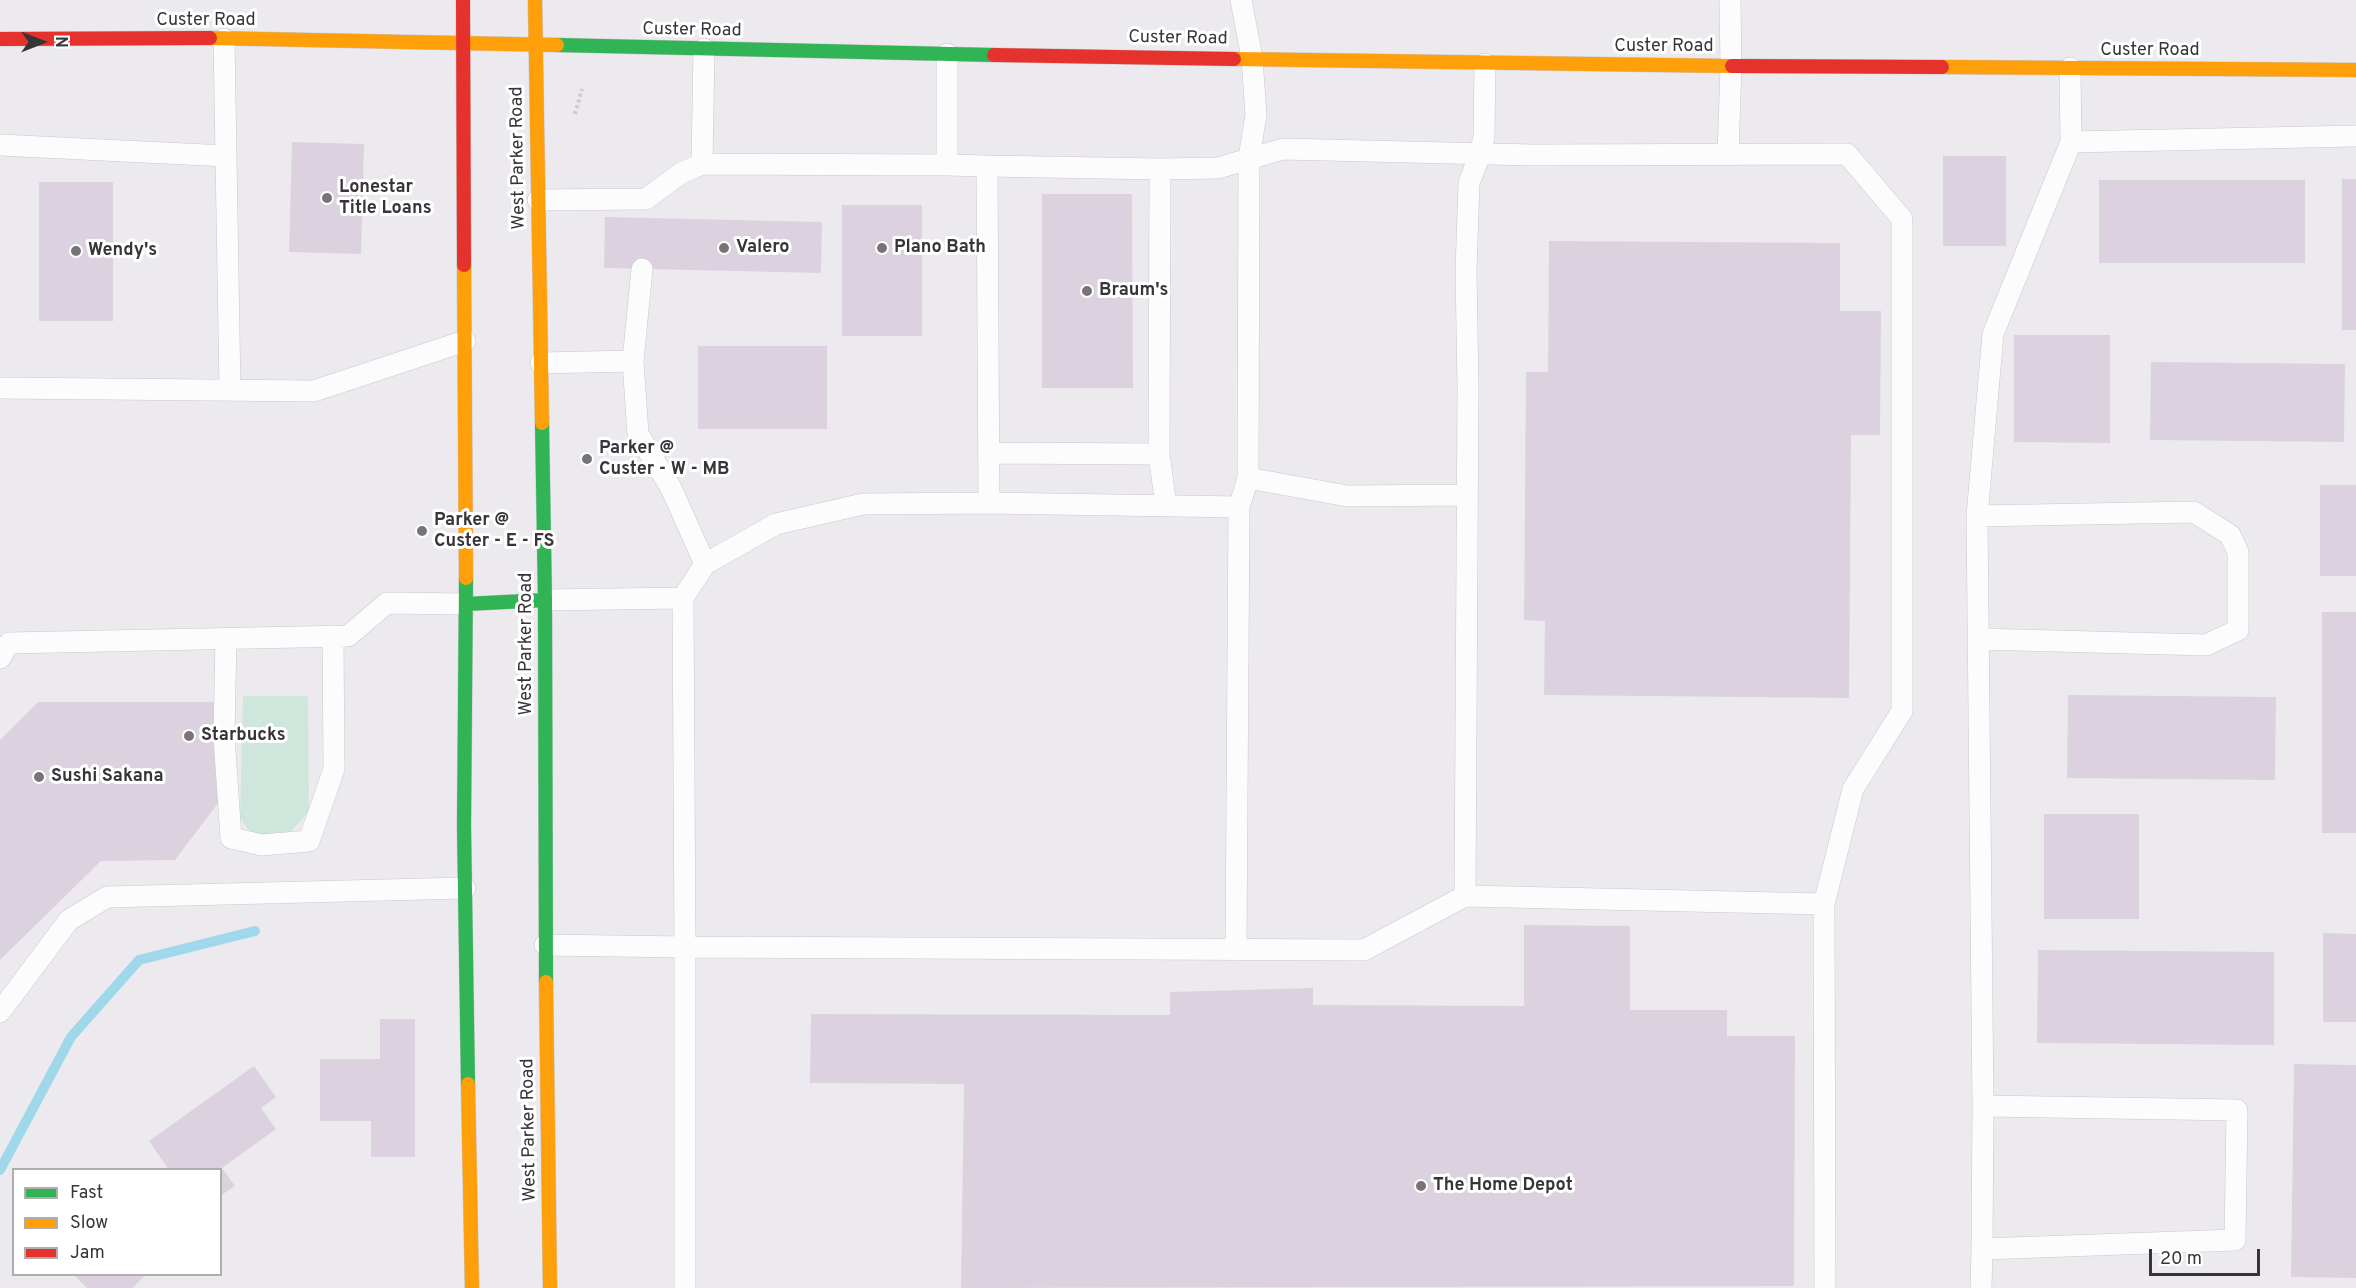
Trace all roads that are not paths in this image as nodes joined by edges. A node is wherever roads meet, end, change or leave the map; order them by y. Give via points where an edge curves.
1 (463, 0) edge
2 (535, 0) edge
3 (1242, 0) edge
4 (1730, 0) edge
5 (0, 39) edge
6 (224, 39) junction
7 (464, 42) junction
8 (535, 44) junction
9 (704, 49) junction
10 (947, 54) junction
11 (1252, 58) junction
12 (1485, 63) junction
13 (1731, 66) junction
14 (2070, 68) junction
15 (2356, 70) edge
16 (2356, 136) edge
17 (2071, 142) junction
18 (0, 145) edge
19 (1480, 154) junction
20 (1728, 154) junction
21 (226, 156) junction
22 (1249, 158) junction
23 (702, 164) junction
24 (947, 165) junction
25 (987, 166) junction
26 (1160, 169) junction
27 (538, 200) junction
28 (642, 269) dead end
29 (465, 341) junction
30 (633, 361) junction
31 (541, 363) junction
32 (0, 388) edge
33 (230, 390) junction
34 (990, 453) junction
35 (1159, 454) junction
36 (1248, 478) junction
37 (1467, 495) junction
38 (989, 503) junction
39 (1166, 506) junction
40 (1239, 507) junction
41 (1977, 516) junction
42 (705, 564) junction
43 (683, 598) junction
44 (545, 600) junction
45 (466, 604) junction
46 (333, 636) junction
47 (226, 638) junction
48 (1979, 639) junction
49 (0, 658) edge
50 (465, 888) junction
51 (1465, 896) junction
52 (1824, 904) junction
53 (545, 945) junction
54 (685, 947) junction
55 (1236, 950) junction
56 (0, 1012) edge
57 (1983, 1106) junction
58 (1982, 1249) junction
59 (472, 1288) edge
60 (550, 1288) edge
61 (685, 1288) edge
62 (1825, 1288) edge
63 (1981, 1288) edge

1 - 7 main road
2 - 8 main road, West Parker Road
3 - 11 lane
4 - 13 lane
5 - 6 main road, Custer Road
6 - 7 main road, Custer Road
6 - 21 lane
7 - 8 main road, Custer Road
7 - 29 main road
8 - 9 main road, Custer Road
8 - 27 main road, West Parker Road
9 - 10 main road, Custer Road
9 - 23 lane
10 - 11 main road, Custer Road
10 - 24 lane
11 - 12 main road, Custer Road
11 - 22 lane via 1256,115
12 - 13 main road, Custer Road
12 - 19 lane via 1484,137
13 - 14 main road, Custer Road
13 - 20 lane
14 - 15 main road, Custer Road
14 - 17 lane
16 - 17 lane
17 - 41 lane via 1993,334
18 - 21 lane
19 - 20 lane
19 - 22 lane via 1283,149
19 - 37 lane via 1469,183
20 - 52 lane via 1846,154 1902,219 1902,711 1853,789
21 - 33 lane
22 - 26 lane via 1218,168
22 - 36 lane
23 - 24 lane
23 - 27 lane via 681,173 645,208
24 - 25 lane
25 - 26 lane
25 - 34 lane
26 - 35 lane
27 - 31 main road, West Parker Road
28 - 30 lane
29 - 33 lane via 314,391
29 - 45 main road
30 - 31 lane
30 - 42 lane via 638,434 671,488
31 - 44 main road, West Parker Road
32 - 33 lane
34 - 35 lane
34 - 38 lane
35 - 39 lane
36 - 37 lane via 1347,496
36 - 40 lane
37 - 51 lane
38 - 39 lane
38 - 42 lane via 863,504 777,524
39 - 40 lane
40 - 55 lane
41 - 48 lane
41 - 48 lane via 2194,512 2230,535 2238,552 2238,630 2206,645
42 - 43 lane
43 - 44 lane
43 - 54 lane
44 - 45 main road
44 - 53 main road, West Parker Road
45 - 46 lane via 387,603 348,636
45 - 50 main road
46 - 47 lane
46 - 47 lane via 334,769 309,841 262,845 231,838 224,737
47 - 49 lane via 9,642
48 - 57 lane
50 - 56 lane via 107,897 69,920
50 - 59 main road
51 - 52 lane
51 - 55 lane via 1364,950
52 - 62 lane
53 - 54 lane
53 - 60 main road, West Parker Road
54 - 55 lane
54 - 61 lane
57 - 58 lane
57 - 58 lane via 2236,1110 2235,1240
58 - 63 lane

